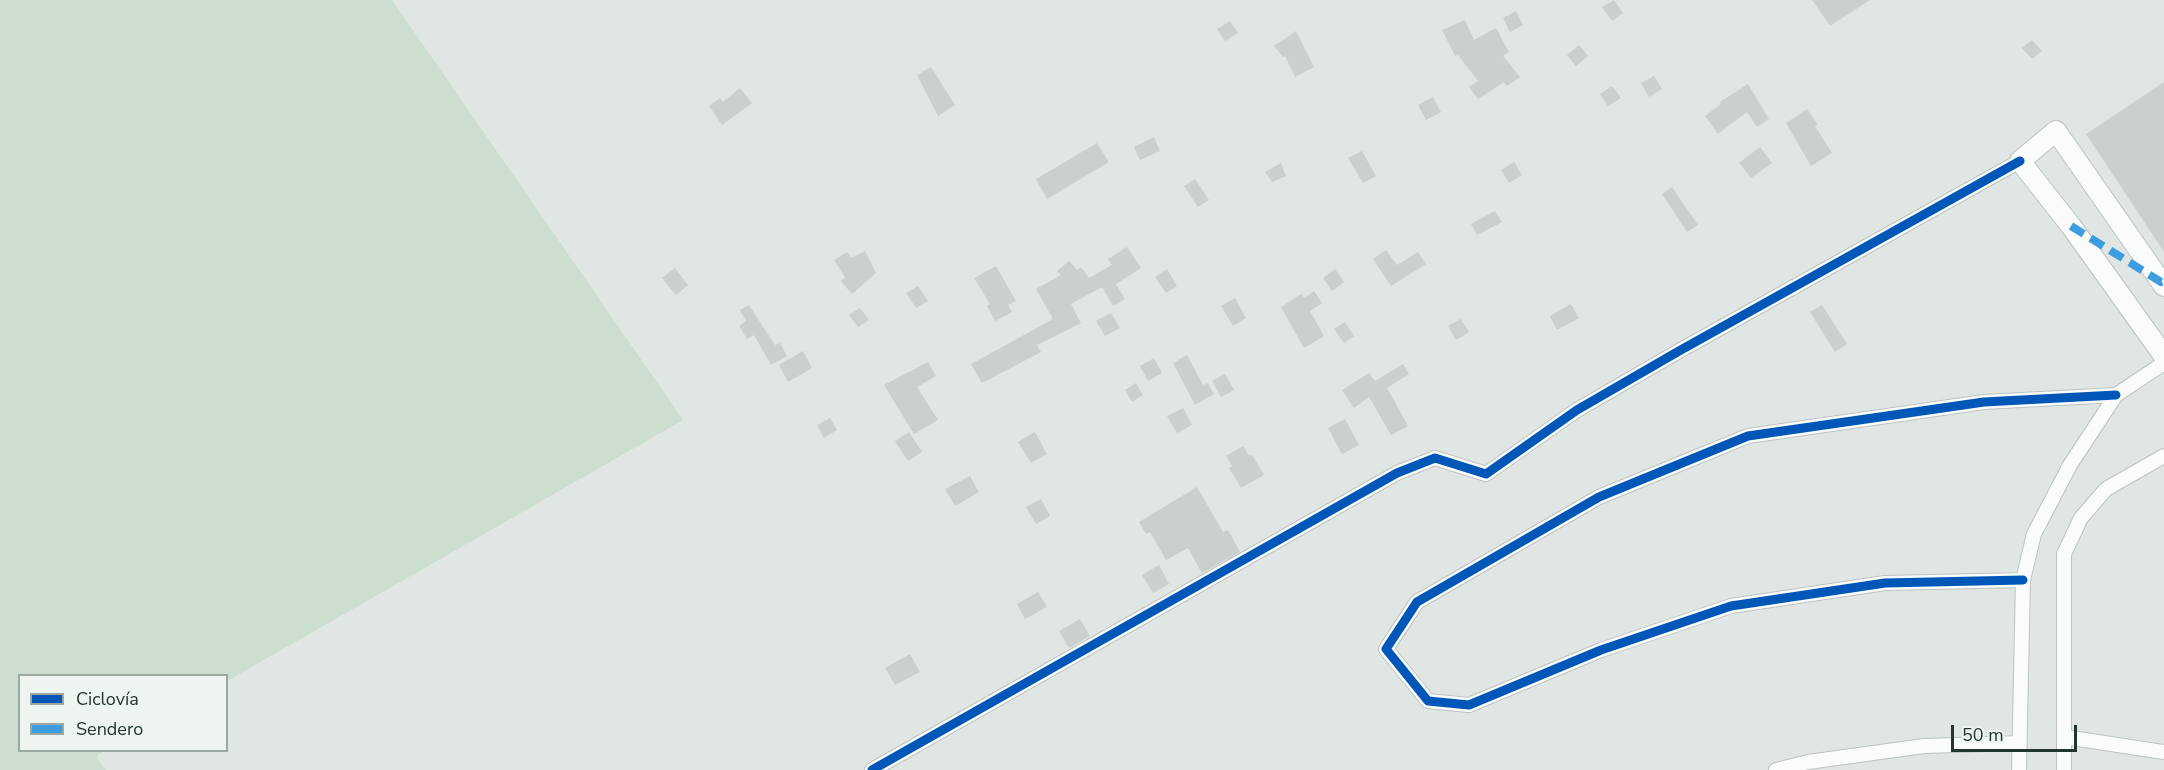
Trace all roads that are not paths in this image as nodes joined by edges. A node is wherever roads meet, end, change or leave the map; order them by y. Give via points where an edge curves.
1 (2020, 161) junction
2 (2164, 286) edge
3 (2164, 356) edge
4 (2164, 363) edge
5 (2116, 395) junction
6 (2164, 456) edge
7 (2023, 580) junction
8 (2065, 736) junction
9 (2020, 743) junction
10 (2164, 752) edge
11 (872, 770) edge
12 (1776, 770) edge
13 (2019, 770) edge
14 (2064, 770) edge

1 - 2 main road via 2056,131
1 - 3 main road via 2072,226
1 - 11 street via 1577,410 1485,474 1435,458 1397,473
4 - 5 street
5 - 7 street via 2070,465 2034,534
5 - 7 street via 1984,402 1748,436 1599,497 1416,602 1386,649 1428,701 1469,705 1601,650 1731,606 1885,583
6 - 8 street via 2106,489 2081,518 2064,554
7 - 9 street
8 - 10 street
8 - 14 street
9 - 12 street via 1924,746
9 - 13 street

